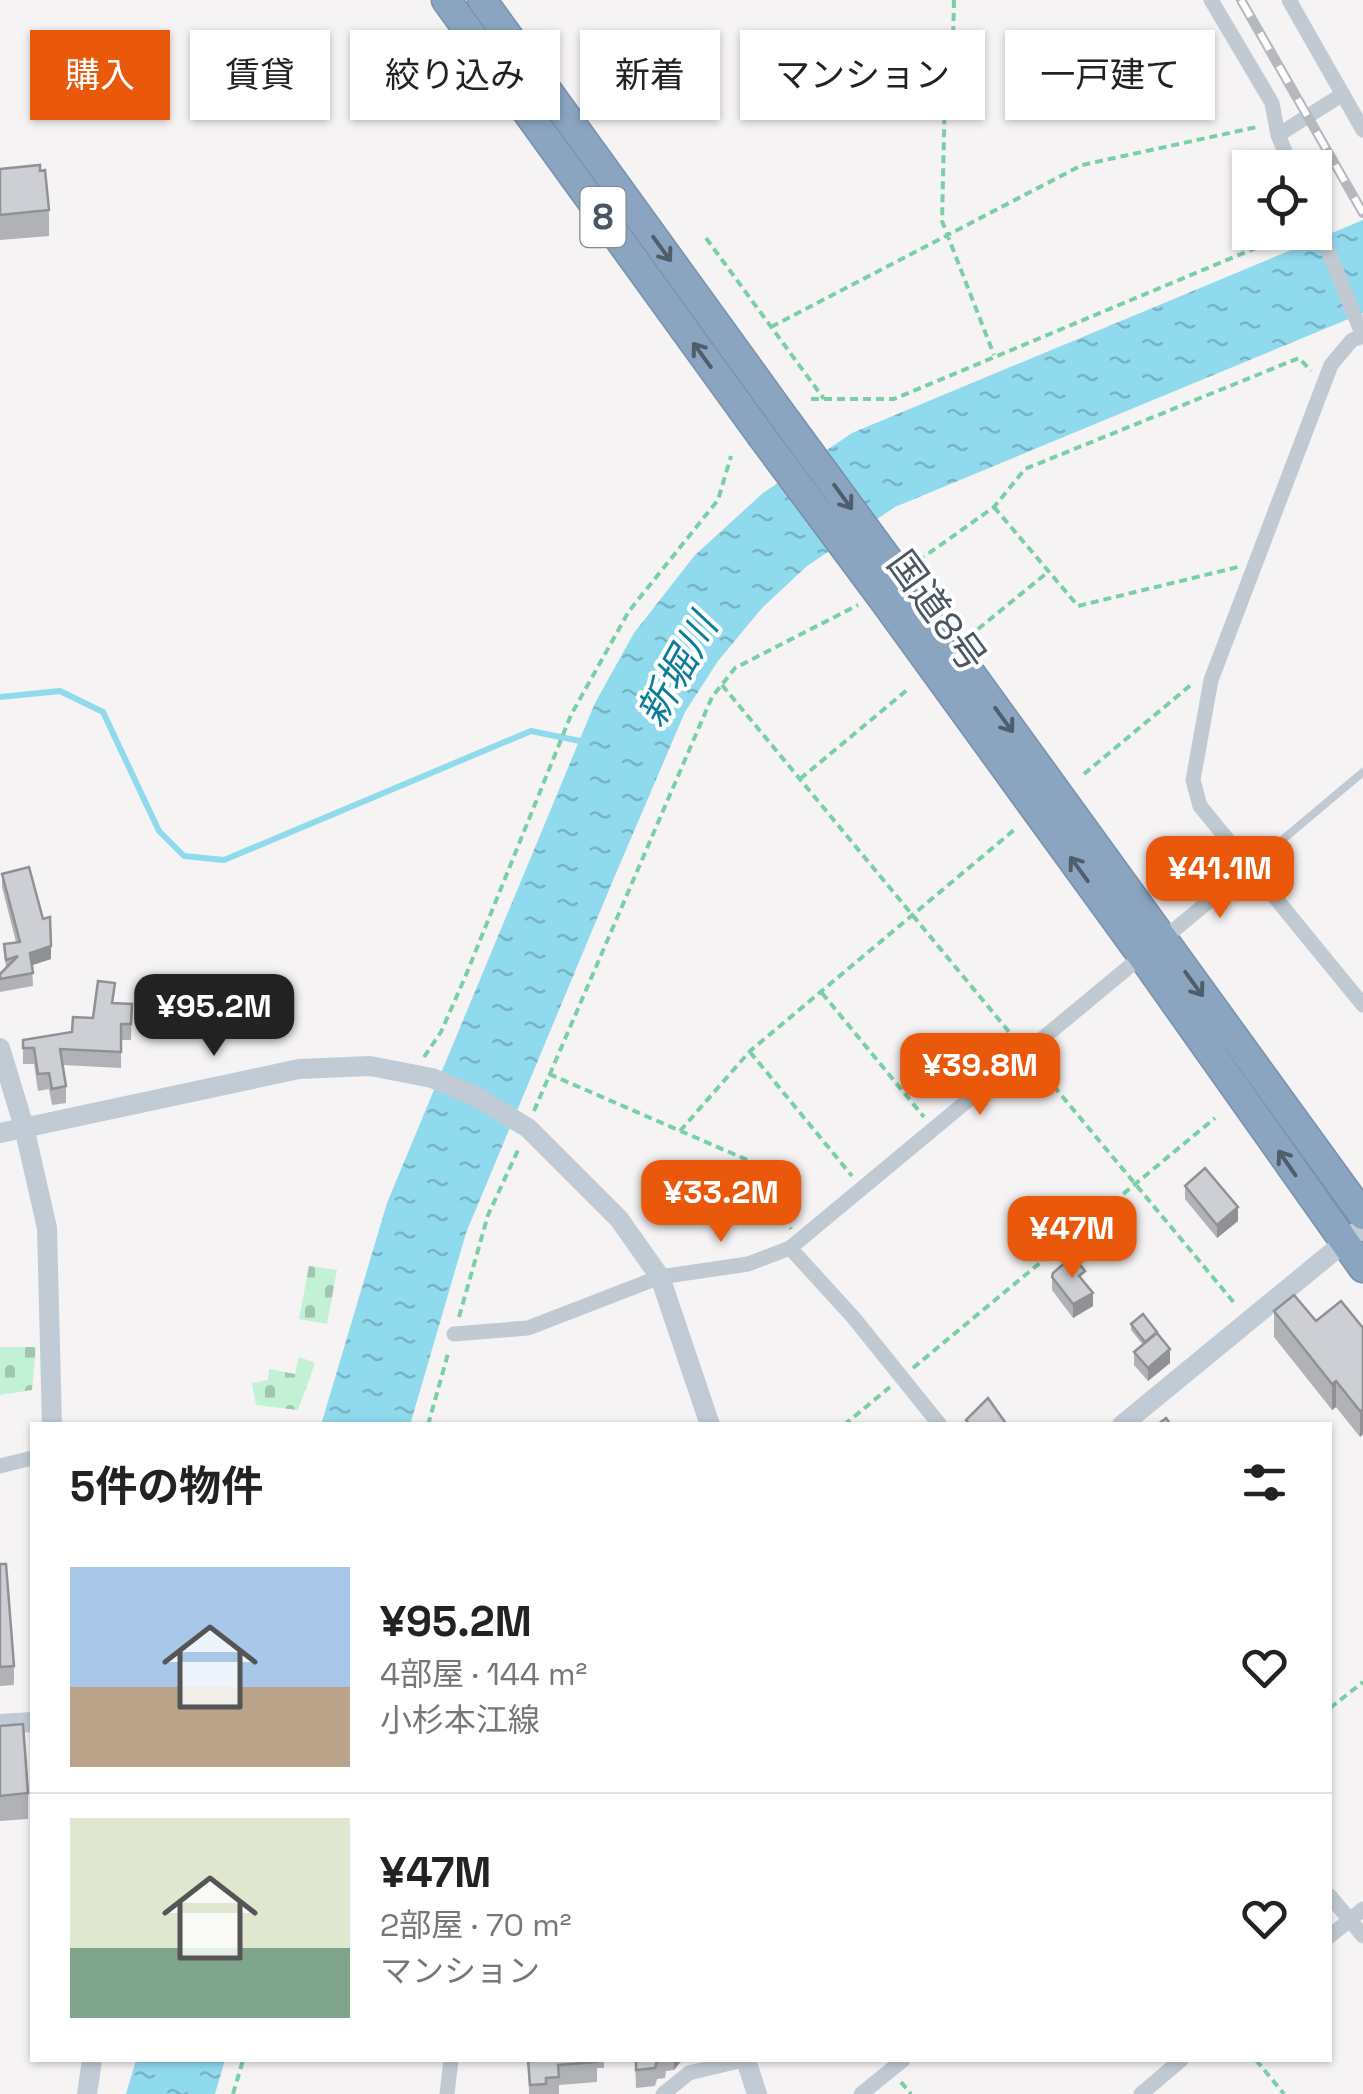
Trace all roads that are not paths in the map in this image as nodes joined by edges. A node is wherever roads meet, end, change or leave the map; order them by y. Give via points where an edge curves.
1 (446, 0) edge
2 (482, 0) edge
3 (1211, 0) edge
4 (1289, 0) edge
5 (1343, 94) junction
6 (1277, 129) junction
7 (1363, 130) edge
8 (1285, 150) edge
9 (1328, 250) edge
10 (1363, 336) edge
11 (1363, 772) edge
12 (1249, 868) junction
13 (1152, 948) junction
14 (1363, 1005) edge
15 (0, 1048) edge
16 (24, 1127) junction
17 (0, 1133) edge
18 (1363, 1216) edge
19 (1354, 1234) edge
20 (794, 1245) junction
21 (1363, 1268) edge
22 (660, 1277) junction
23 (454, 1334) road end
24 (52, 1422) edge
25 (709, 1422) edge
26 (938, 1422) edge
27 (1126, 1422) edge
28 (30, 1458) edge
29 (0, 1466) edge
30 (30, 1722) edge
31 (0, 1724) edge
32 (1332, 1898) edge
33 (1363, 1909) edge
34 (1350, 1920) junction
35 (1332, 1934) edge
36 (1363, 1936) edge
37 (92, 2062) edge
38 (452, 2062) edge
39 (736, 2062) edge
40 (746, 2062) edge
41 (901, 2062) edge
42 (1179, 2062) edge
43 (87, 2094) edge
44 (447, 2094) edge
45 (662, 2094) edge
46 (757, 2094) edge
47 (862, 2094) edge
48 (1140, 2094) edge

13 -> 1 highway, 国道8号 / 8, bridge via 870,602 760,434
2 -> 13 highway, 国道8号 / 8, bridge via 785,419 912,573
3 - 6 street via 1272,103
4 - 5 street
5 - 6 street
5 - 7 street
6 - 8 street
9 - 10 street
10 - 12 street via 1331,364 1212,680 1193,780 1200,806
11 - 12 lane
12 - 13 street
12 - 14 street
13 -> 18 highway, 国道8号 / 8
19 -> 13 highway, 国道8号 / 8
13 - 20 street
15 - 16 main road
16 - 17 main road
16 - 22 main road via 299,1069 370,1066 422,1076 476,1096 523,1124 619,1219
16 - 24 main road via 47,1228
19 - 21 highway, 国道8号 / 8
19 - 27 main road
20 - 22 street via 748,1264
20 - 26 street
22 - 23 street via 528,1328
22 - 25 main road
28 - 29 street
30 - 31 main road
32 - 34 street
33 - 34 street
34 - 35 street
34 - 36 street
37 - 43 main road
38 - 44 street
39 - 45 street via 688,2073
40 - 46 main road
41 - 47 street
42 - 48 street

